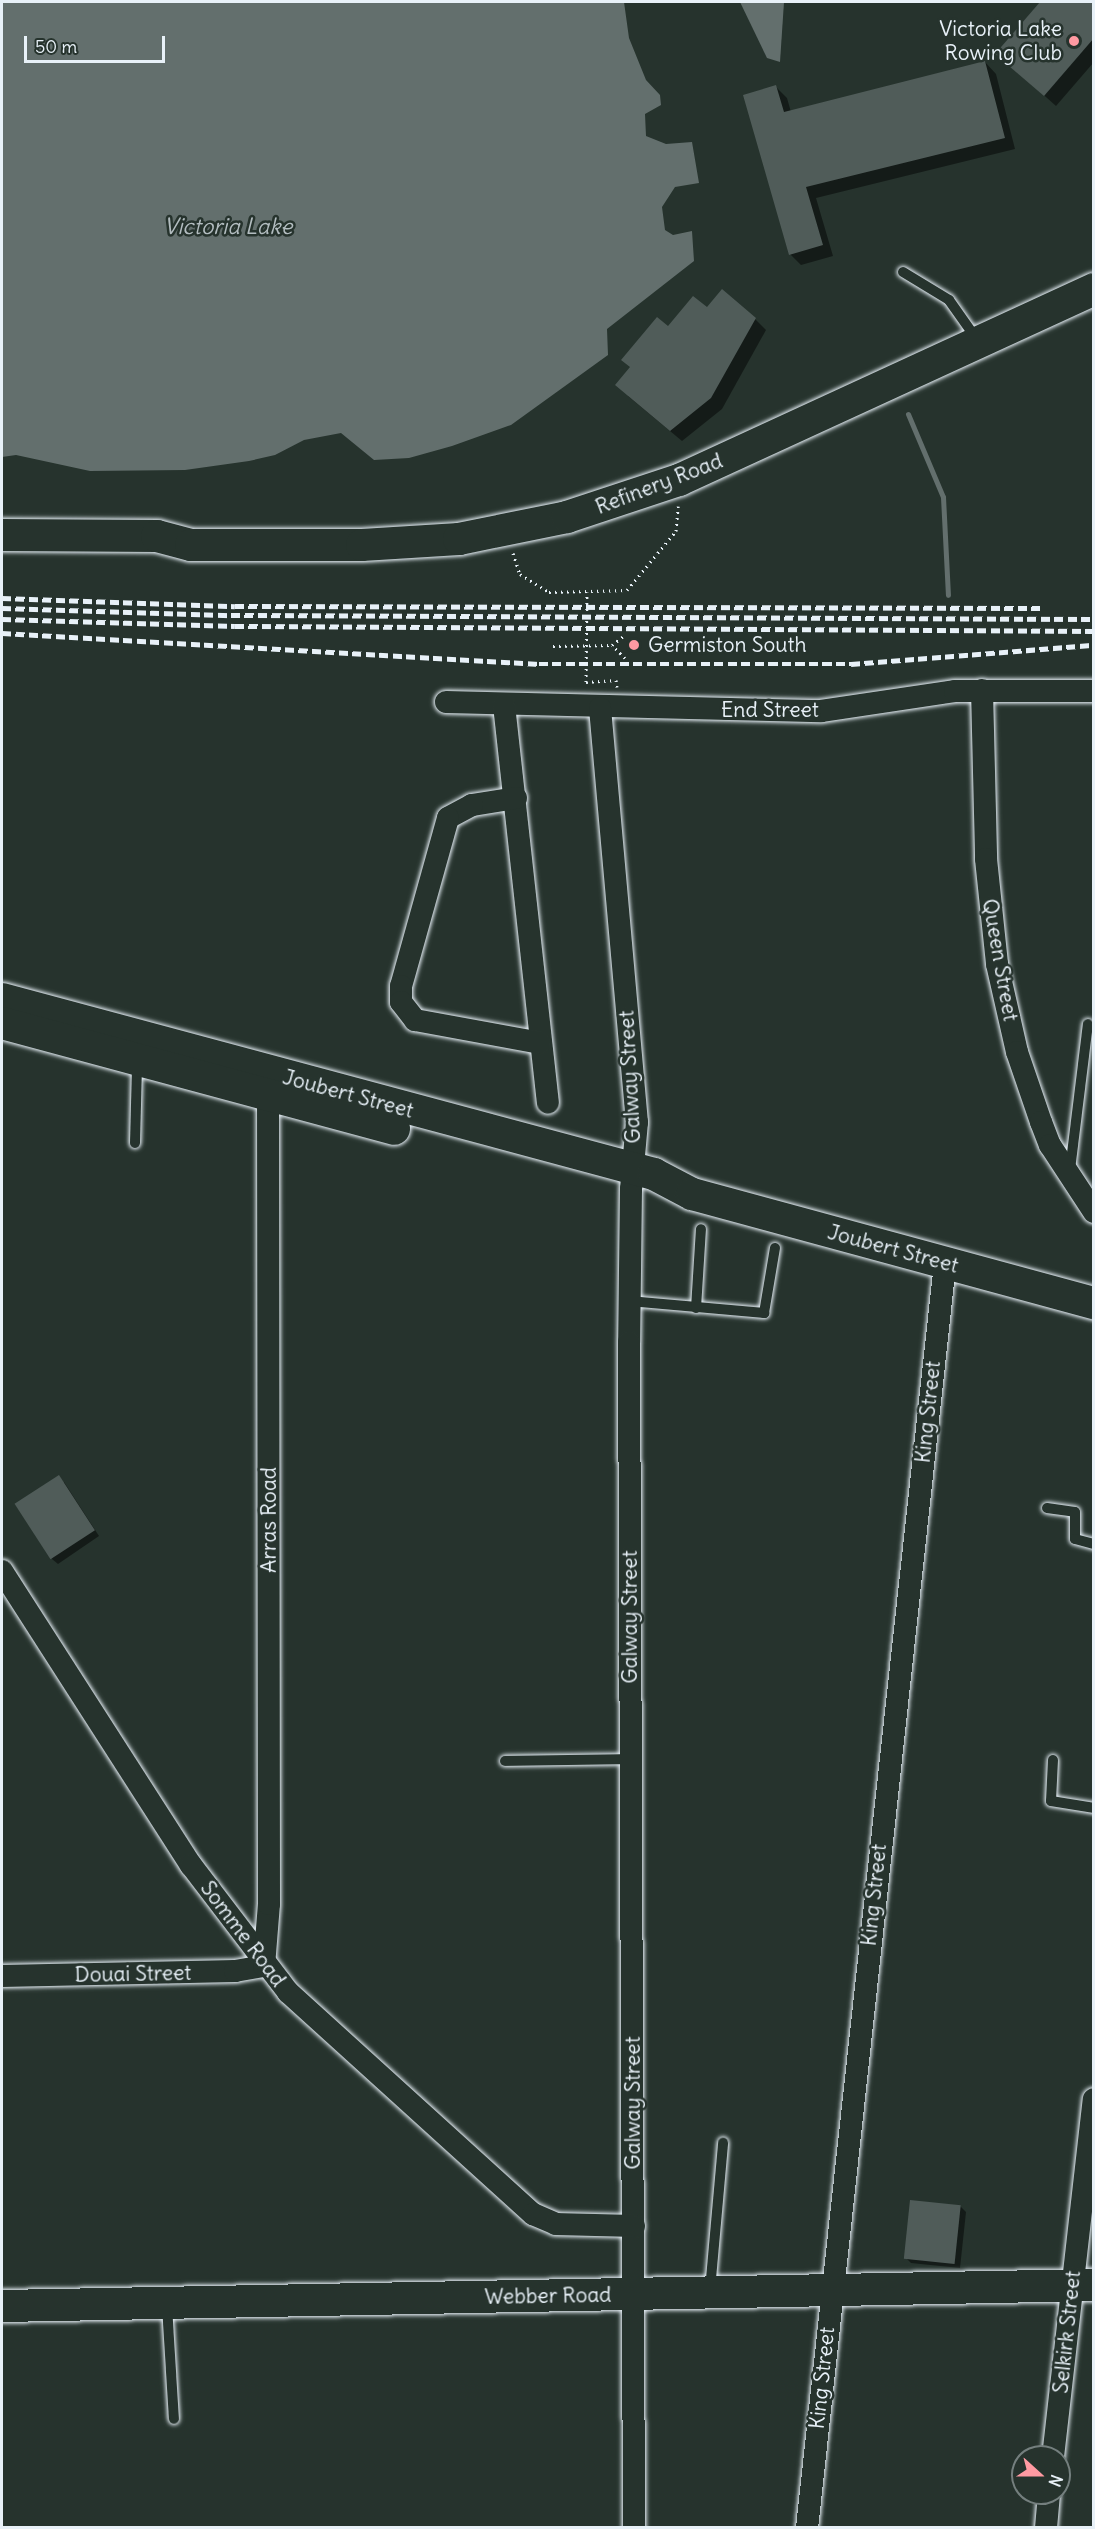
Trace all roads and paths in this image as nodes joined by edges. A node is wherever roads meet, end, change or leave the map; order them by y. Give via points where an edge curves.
1 (903, 272) dead end
2 (1094, 289) edge
3 (978, 341) junction
4 (679, 480) junction
5 (506, 530) junction
6 (2, 535) edge
7 (191, 545) junction
8 (2, 556) edge
9 (587, 592) junction
10 (625, 635) dead end
11 (586, 645) junction
12 (612, 645) junction
13 (553, 646) dead end
14 (625, 658) dead end
15 (616, 680) dead end
16 (982, 690) junction
17 (1094, 691) edge
18 (446, 702) dead end
19 (504, 705) junction
20 (600, 708) junction
21 (516, 798) junction
22 (2, 999) edge
23 (2, 1023) edge
24 (1088, 1024) dead end
25 (540, 1043) junction
26 (137, 1060) junction
27 (268, 1085) junction
28 (548, 1103) dead end
29 (135, 1143) dead end
30 (1070, 1175) junction
31 (632, 1179) junction
32 (1094, 1212) edge
33 (701, 1229) dead end
34 (775, 1248) dead end
35 (945, 1263) junction
36 (629, 1301) junction
37 (1094, 1303) edge
38 (696, 1308) junction
39 (1047, 1508) dead end
40 (1094, 1544) edge
41 (2, 1571) edge
42 (631, 1759) junction
43 (1053, 1760) dead end
44 (505, 1761) dead end
45 (1094, 1808) edge
46 (264, 1966) junction
47 (2, 1976) edge
48 (1094, 2099) edge
49 (723, 2144) dead end
50 (634, 2226) junction
51 (1083, 2286) edge
52 (830, 2290) junction
53 (710, 2293) junction
54 (631, 2294) junction
55 (167, 2303) junction
56 (2, 2306) edge
57 (174, 2419) dead end
58 (1055, 2445) edge
59 (1048, 2505) edge
60 (634, 2528) edge
61 (807, 2528) edge
62 (1046, 2528) edge

1 - 3 lane via 949,300
2 - 3 main road, Refinery Road
3 - 4 main road, Refinery Road
4 - 5 main road, Refinery Road via 567,517
4 - 9 path via 676,531 627,590
5 - 7 main road, Refinery Road via 459,539 362,546
5 - 9 path via 520,574 549,592
6 - 7 main road via 158,536
7 - 8 main road via 157,556
9 - 11 path, bridge
10 - 12 path
11 - 12 path
11 - 13 path
11 - 15 path, bridge via 586,682
12 - 14 path
16 - 17 street, End Street
16 - 20 street, End Street via 821,711
16 - 30 street, Queen Street via 986,858 997,964 1017,1052 1050,1145
18 - 19 street, End Street
19 - 20 street, End Street
19 - 21 street
20 - 31 street, Galway Street via 637,1122
21 - 25 street
21 - 25 street via 472,805 448,818 401,986 401,1002 415,1020
22 - 27 main road, Joubert Street
23 - 26 main road, Joubert Street
24 - 30 lane
25 - 28 street
26 - 27 main road, Joubert Street
26 - 29 lane
27 - 31 main road, Joubert Street
27 - 46 street, Arras Road via 269,1904
30 - 32 street, Queen Street
31 - 35 main road, Joubert Street via 654,1174 692,1194
31 - 36 street, Galway Street
33 - 38 lane
34 - 38 lane via 764,1313
35 - 37 main road, Joubert Street
35 - 52 street, King Street
36 - 38 lane
36 - 42 street, Galway Street
39 - 40 lane via 1075,1512 1075,1539
41 - 46 street, Somme Road via 191,1866
42 - 44 lane
42 - 50 street, Galway Street
43 - 45 lane via 1051,1801
46 - 47 street, Douai Street via 235,1971
46 - 50 street, Somme Road via 533,2214 556,2224
48 - 51 street, Selkirk Street
49 - 53 lane
50 - 54 street, Galway Street
51 - 52 main road, Webber Road
51 - 58 street, Selkirk Street
52 - 53 main road, Webber Road
52 - 61 street, King Street
53 - 54 main road, Webber Road
54 - 55 main road, Webber Road
54 - 60 street, Galway Street
55 - 56 main road, Webber Road
55 - 57 lane
59 - 62 street

